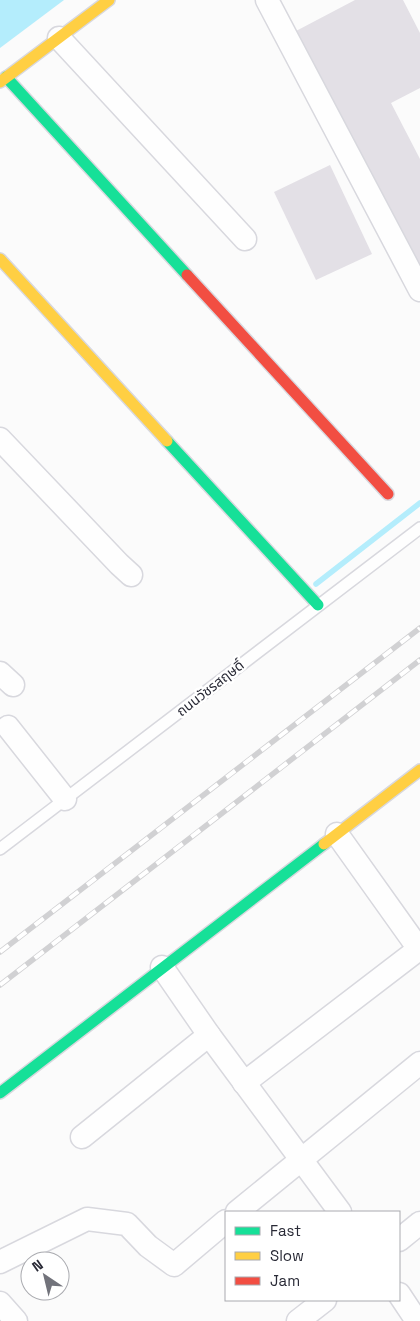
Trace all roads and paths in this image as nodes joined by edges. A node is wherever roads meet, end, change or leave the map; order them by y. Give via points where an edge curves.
1 (109, 0) edge
2 (267, 0) edge
3 (59, 38) junction
4 (3, 80) edge
5 (245, 239) dead end
6 (0, 259) edge
7 (420, 290) edge
8 (0, 439) edge
9 (388, 494) dead end
10 (420, 528) edge
11 (131, 575) dead end
12 (318, 604) junction
13 (8, 727) dead end
14 (420, 770) edge
15 (65, 799) junction
16 (337, 834) junction
17 (0, 849) edge
18 (162, 967) junction
19 (209, 1035) junction
20 (420, 1063) edge
21 (244, 1083) junction
22 (0, 1093) edge
23 (82, 1137) dead end
24 (300, 1159) junction
25 (238, 1211) edge
26 (339, 1211) edge
27 (225, 1222) edge
28 (420, 1223) edge
29 (400, 1239) edge
30 (0, 1262) edge
31 (400, 1296) edge
32 (324, 1301) edge
33 (0, 1303) edge
34 (16, 1321) edge
35 (298, 1321) edge
36 (417, 1321) edge

1 - 3 street
2 - 7 street
3 - 4 street
3 - 5 street
4 - 9 street
6 - 12 street
8 - 11 street
10 - 12 lane, ถนนวัชรสฤษดิ์
12 - 15 lane, ถนนวัชรสฤษดิ์
13 - 15 street
14 - 16 street
15 - 17 lane, ถนนวัชรสฤษดิ์
16 - 18 street
16 - 21 street via 419,949
18 - 19 street
18 - 22 street
19 - 21 street
19 - 23 street
20 - 24 street
21 - 24 street
24 - 25 street
24 - 26 street
27 - 30 street via 174,1265 148,1246 127,1224 88,1219
28 - 29 street
31 - 36 street
32 - 35 street
33 - 34 street

